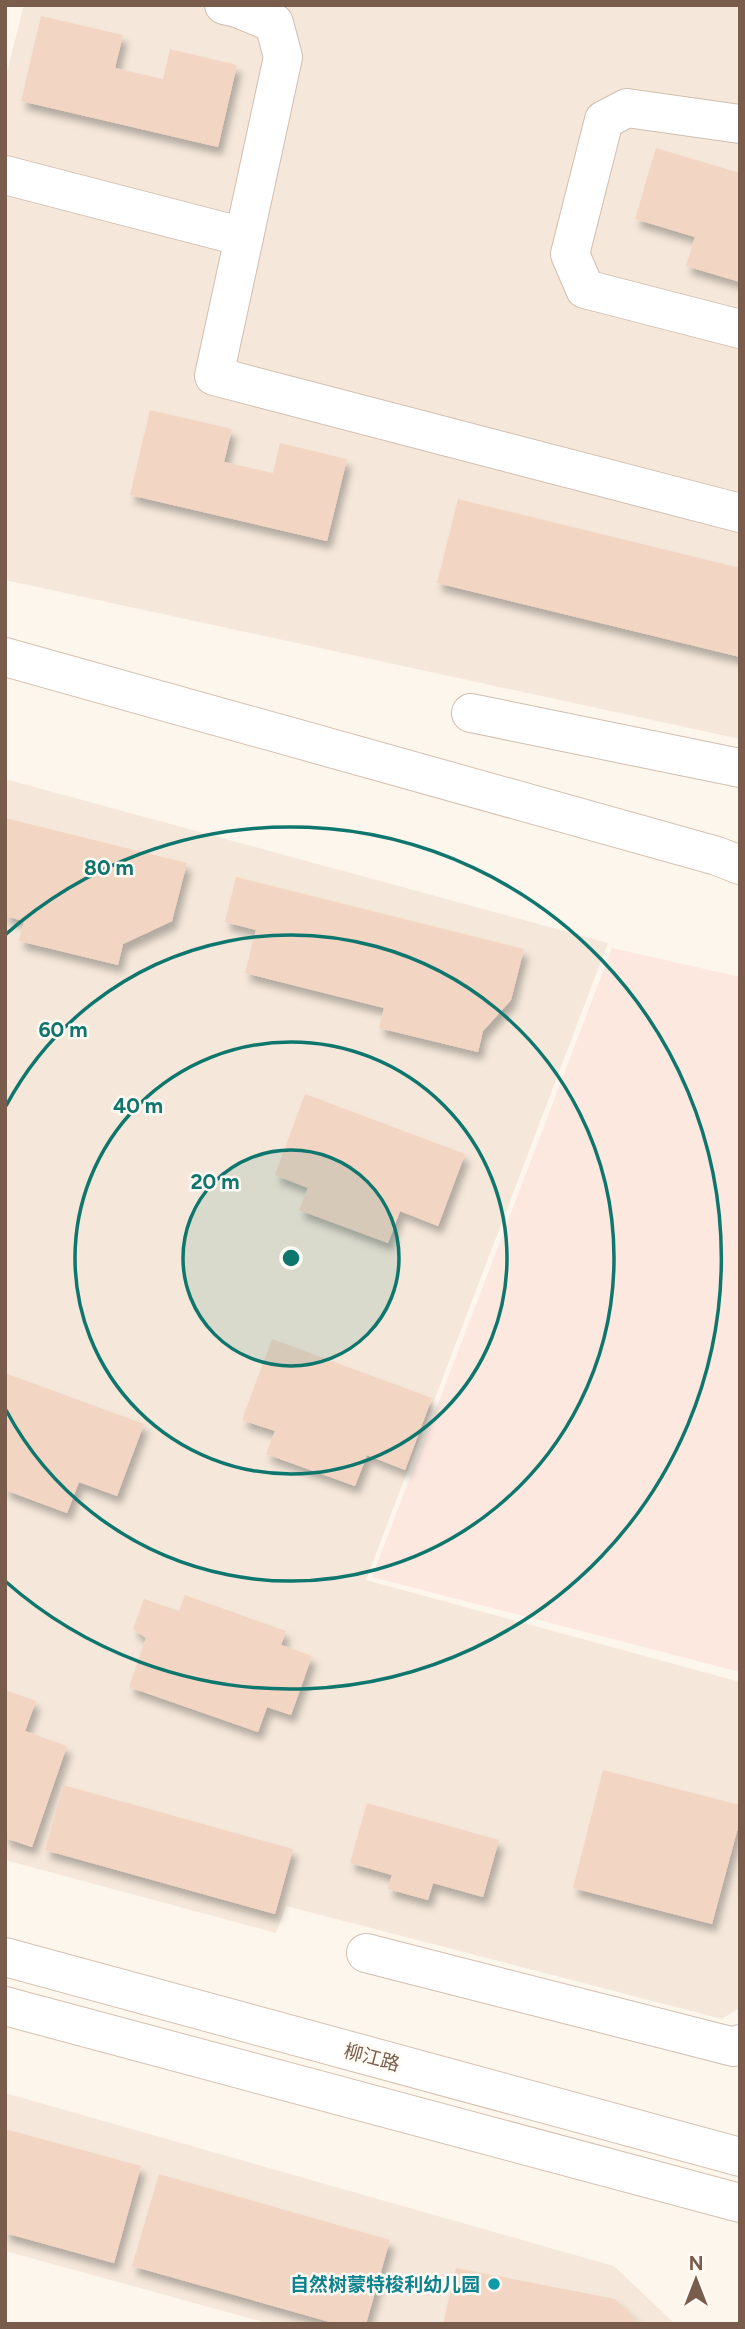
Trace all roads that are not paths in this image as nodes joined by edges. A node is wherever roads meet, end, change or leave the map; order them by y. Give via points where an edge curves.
1 (224, 5) edge
2 (740, 124) edge
3 (5, 175) edge
4 (244, 237) junction
5 (740, 329) edge
6 (740, 513) edge
7 (5, 657) edge
8 (471, 713) dead end
9 (740, 768) edge
10 (740, 865) edge
11 (366, 1954) dead end
12 (5, 1958) edge
13 (5, 2006) edge
14 (740, 2044) edge
15 (740, 2157) edge
16 (740, 2203) edge

1 - 4 street via 274,23 283,57
2 - 5 street via 627,108 604,120 570,254 585,289
3 - 4 street
4 - 6 street via 214,376
7 - 10 street
8 - 9 street
11 - 14 street via 734,2047
12 - 15 street, 柳江路
13 - 16 street

